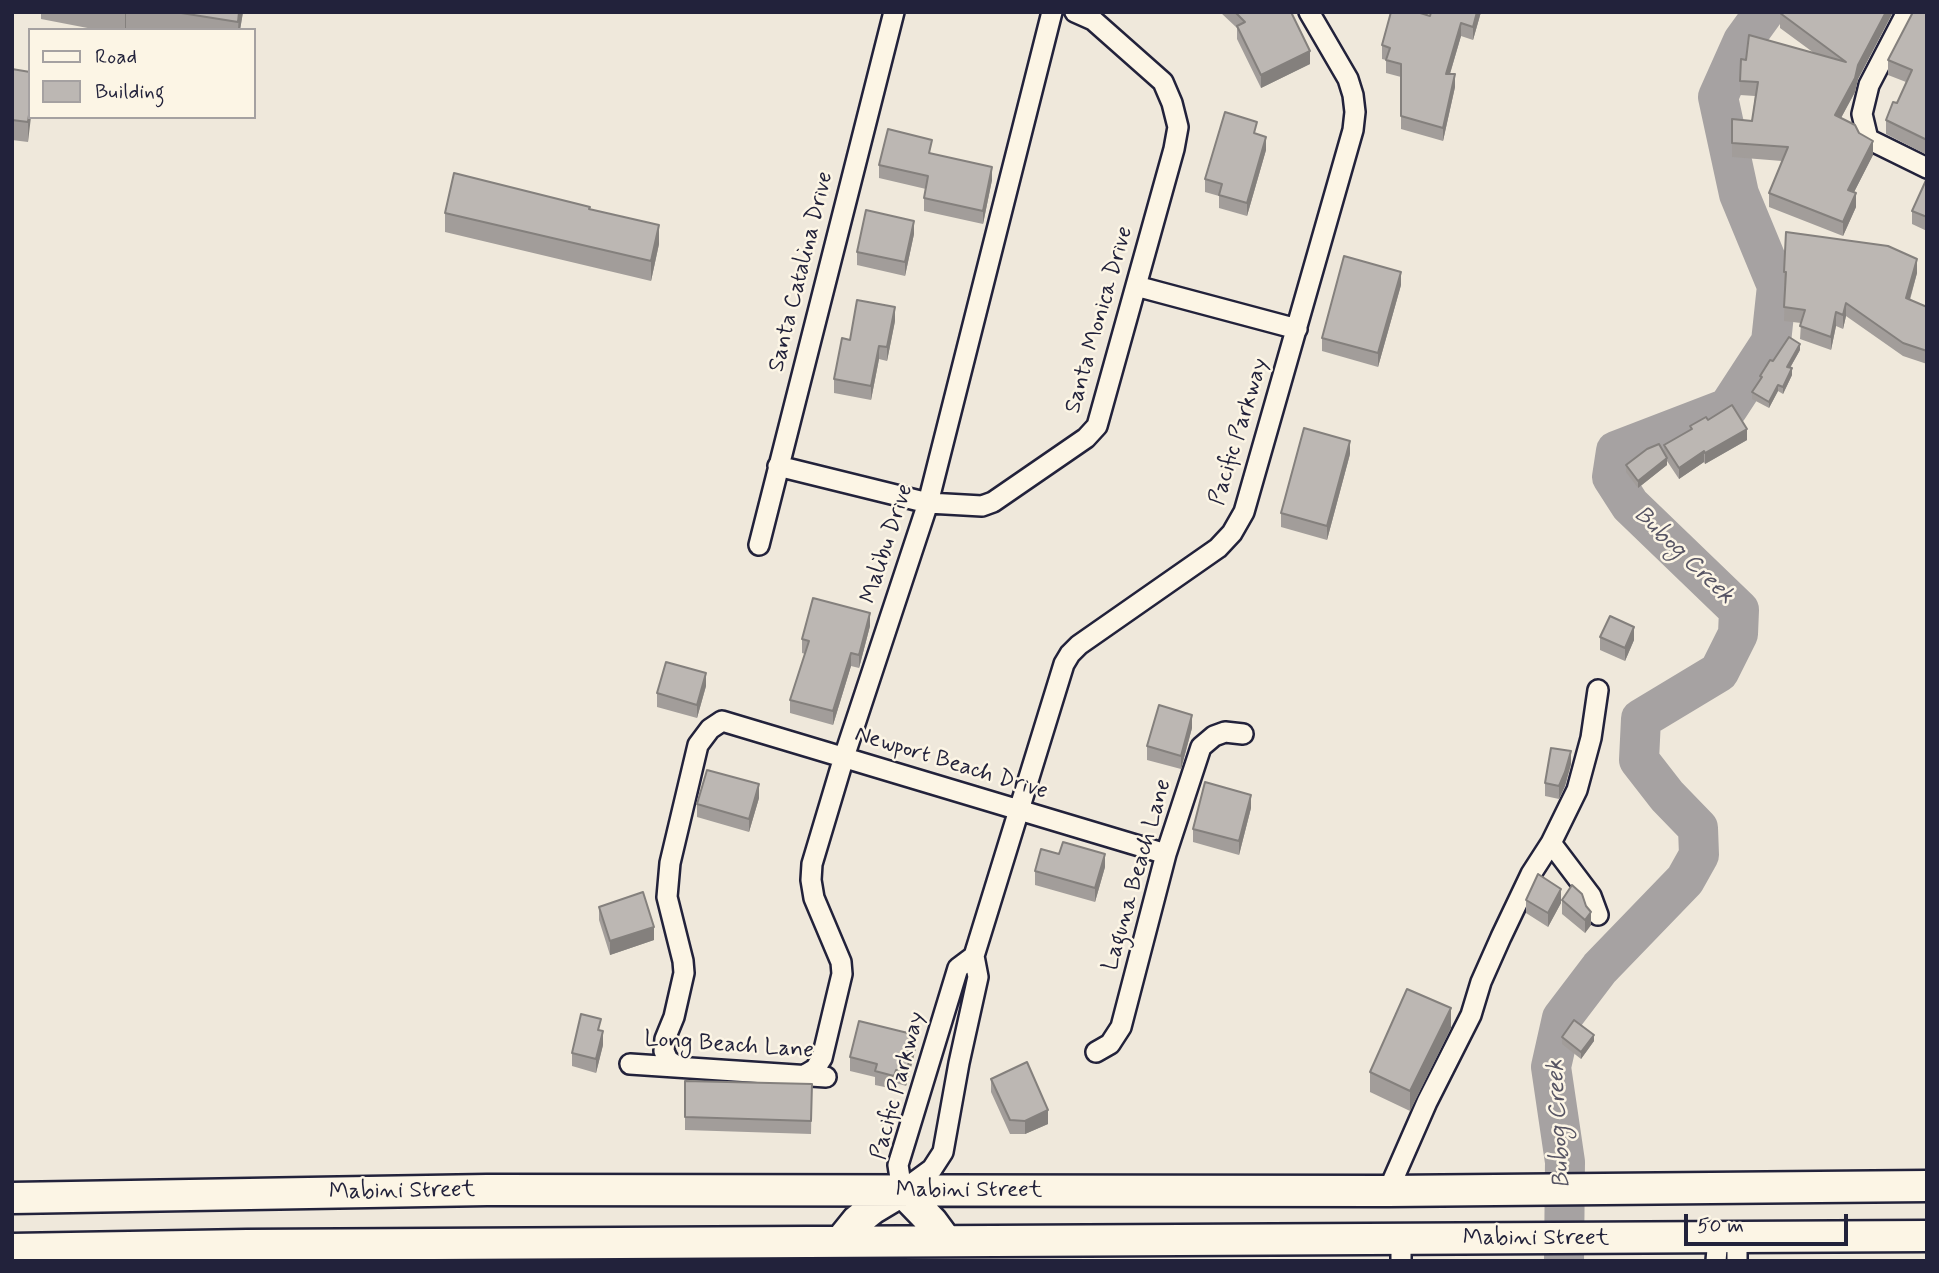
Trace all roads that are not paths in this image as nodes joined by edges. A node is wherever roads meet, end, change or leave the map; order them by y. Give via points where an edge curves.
1 (894, 12) edge
2 (1052, 12) edge
3 (1075, 12) edge
4 (1309, 12) edge
5 (1907, 12) edge
6 (1927, 168) edge
7 (1136, 286) junction
8 (1297, 328) junction
9 (778, 466) junction
10 (929, 503) junction
11 (758, 545) dead end
12 (1598, 690) dead end
13 (1243, 734) dead end
14 (844, 757) junction
15 (1018, 810) junction
16 (1551, 844) junction
17 (1166, 854) junction
18 (1598, 915) dead end
19 (974, 956) junction
20 (1096, 1052) dead end
21 (630, 1064) dead end
22 (678, 1067) junction
23 (803, 1076) junction
24 (826, 1077) dead end
25 (920, 1093) junction
26 (952, 1101) junction
27 (1927, 1186) edge
28 (902, 1191) junction
29 (1388, 1191) junction
30 (12, 1198) edge
31 (1927, 1236) edge
32 (946, 1241) junction
33 (840, 1242) junction
34 (12, 1249) edge
35 (1727, 1249) edge
36 (1401, 1250) edge

1 - 9 street, Santa Catalina Drive
2 - 10 street, Malibu Drive
3 - 7 street, Santa Monica Drive via 1093,20 1163,82 1178,127
4 - 8 street, Pacific Parkway via 1348,79 1355,112
5 - 6 street via 1869,85 1862,114 1868,139
7 - 8 street
7 - 10 street, Santa Monica Drive via 1097,426 1086,438 993,502 982,506
8 - 15 street, Pacific Parkway via 1251,490 1232,533 1218,548 1070,654
9 - 10 street, Santa Monica Drive
9 - 11 street, Santa Catalina Drive
10 - 14 street, Malibu Drive
12 - 16 street via 1577,790
13 - 17 street, Laguna Beach Lane via 1225,732 1201,747
14 - 15 street, Newport Beach Drive
14 - 22 street, Newport Beach Drive via 722,721 698,745 670,863 667,897 684,973 664,1051
14 - 23 street, Malibu Drive via 811,880 842,974 822,1058
15 - 17 street, Newport Beach Drive
15 - 19 street, Pacific Parkway
16 - 18 street via 1591,896
16 - 29 street via 1506,926 1480,982 1471,1015
17 - 20 street, Laguna Beach Lane via 1121,1027 1110,1044
19 - 25 street, Pacific Parkway via 958,968
19 - 26 street, Pacific Parkway via 978,977
21 - 22 street, Long Beach Lane
22 - 23 street, Long Beach Lane
23 - 24 street, Long Beach Lane
25 - 26 street
25 - 28 street, Pacific Parkway via 898,1165
26 - 28 street, Pacific Parkway via 943,1152 932,1169
27 - 29 main road, Mabini Street
28 - 29 main road, Mabini Street
28 - 30 main road, Mabini Street via 487,1190
28 - 32 main road
28 - 33 main road via 857,1221
31 - 35 main road, Mabini Street
32 - 33 main road, Mabini Street
32 - 36 main road, Mabini Street
33 - 34 main road, Mabini Street
35 - 36 main road, Mabini Street via 1553,1239

